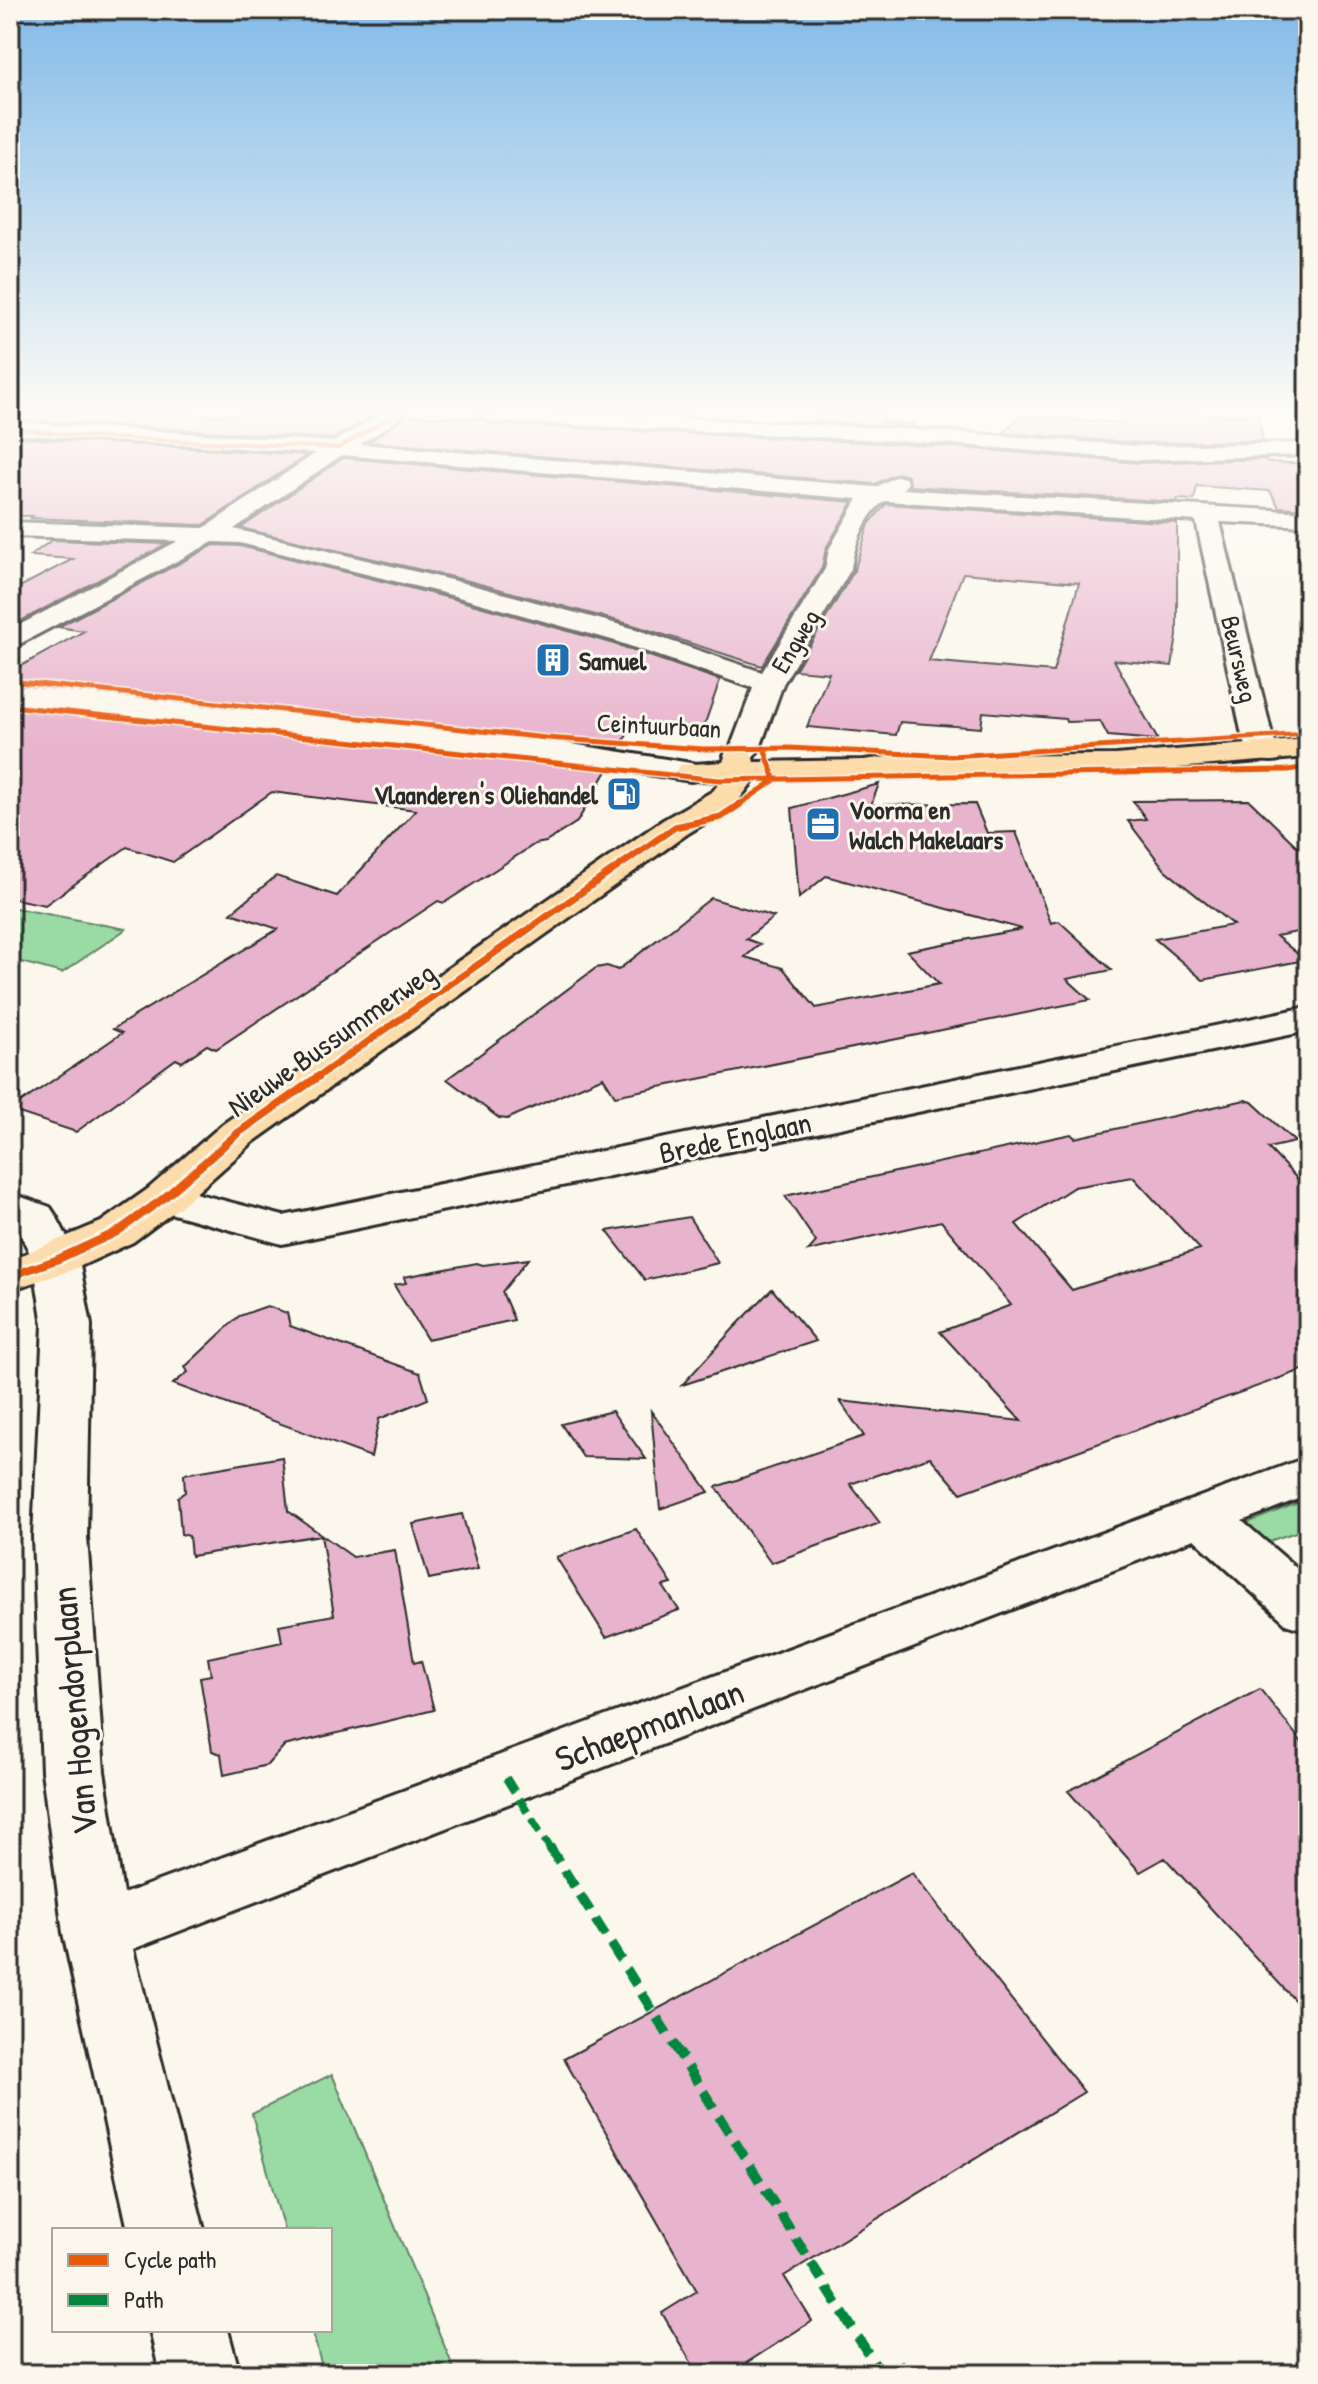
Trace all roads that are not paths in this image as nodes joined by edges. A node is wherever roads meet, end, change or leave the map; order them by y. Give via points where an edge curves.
1 (222, 526) edge
2 (854, 526) edge
3 (1209, 526) edge
4 (10, 529) edge
5 (212, 533) junction
6 (10, 641) edge
7 (769, 684) junction
8 (10, 694) edge
9 (1308, 748) edge
10 (1268, 753) junction
11 (696, 763) junction
12 (738, 764) junction
13 (675, 827) junction
14 (1308, 1019) edge
15 (164, 1198) junction
16 (10, 1206) edge
17 (33, 1268) edge
18 (1308, 1475) edge
19 (1202, 1516) junction
20 (1297, 1584) edge
21 (96, 1933) junction
22 (166, 2228) edge
23 (190, 2332) edge
24 (200, 2374) edge

1 - 5 street
2 - 7 street, Engweg via 841,549 838,569
3 - 10 street, Beursweg via 1258,740
4 - 5 street
5 - 6 street
5 - 7 street via 519,605
7 - 12 street, Engweg
8 - 11 street, Ceintuurbaan
9 - 10 main road, Ceintuurbaan
10 - 12 main road, Ceintuurbaan via 1116,764 864,769
11 - 12 main road, Ceintuurbaan
11 - 13 main road via 690,803
12 - 13 main road, Nieuwe Bussummerweg via 738,781 724,798
13 - 15 main road, Nieuwe Bussummerweg via 238,1133
14 - 15 street, Brede Englaan via 282,1230
15 - 17 main road, Nieuwe Bussummerweg via 117,1232
16 - 17 street, Van Hogendorplaan via 34,1216
17 - 21 street, Van Hogendorplaan via 67,1325 60,1537 73,1771
18 - 19 street, Schaepmanlaan
19 - 20 street
19 - 21 street, Schaepmanlaan
21 - 22 street, Van Hogendorplaan
23 - 24 street

